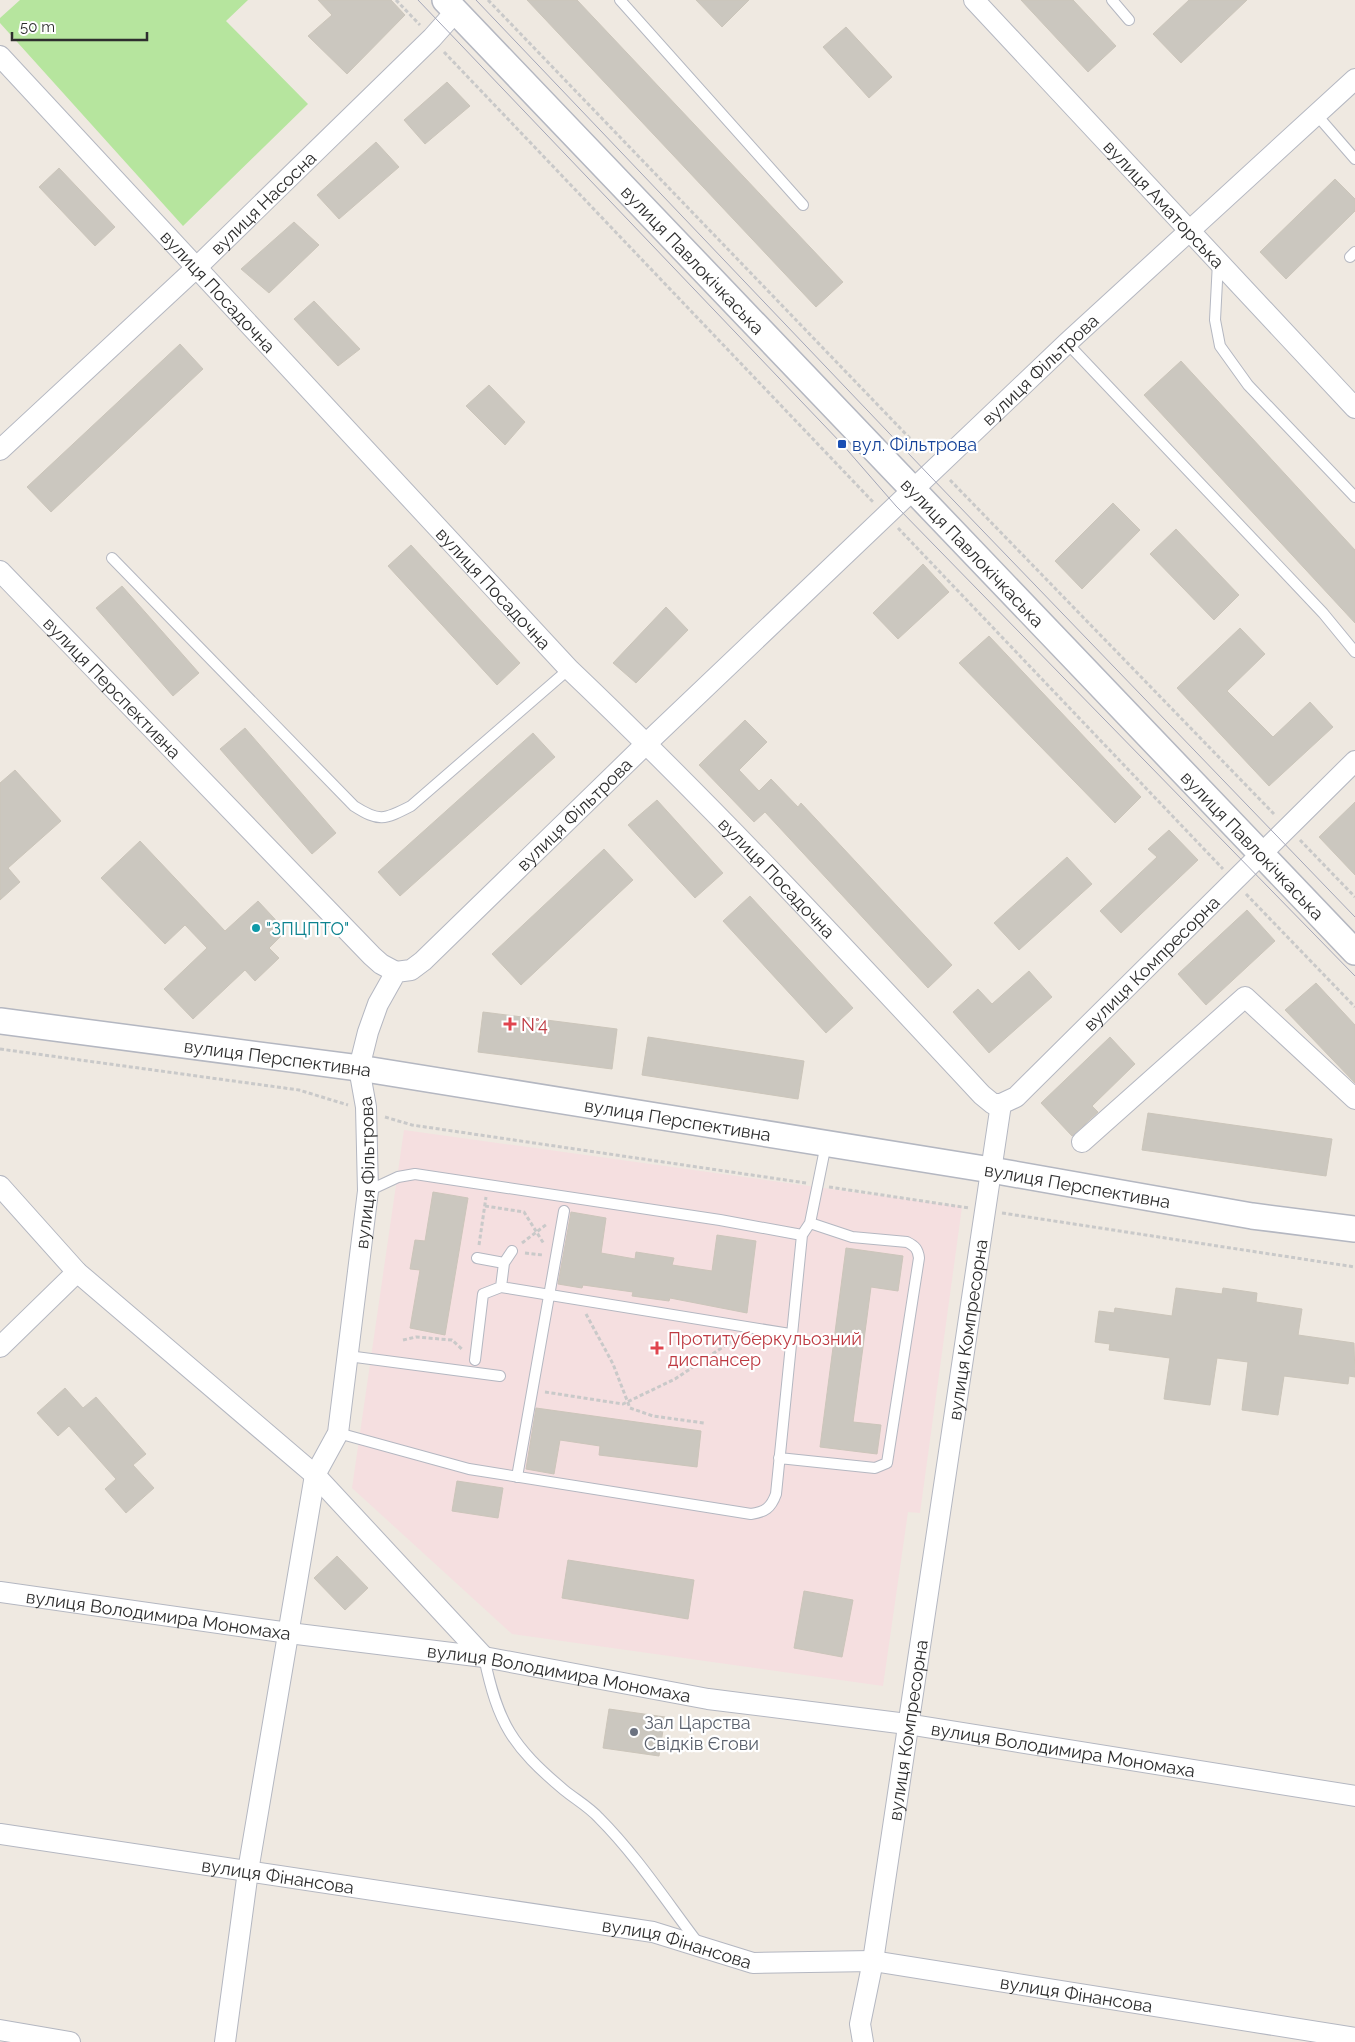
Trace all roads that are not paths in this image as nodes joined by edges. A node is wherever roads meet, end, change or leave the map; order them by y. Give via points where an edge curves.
1 (620, 0) edge
2 (974, 0) edge
3 (1112, 0) edge
4 (455, 6) edge
5 (1128, 20) dead end
6 (0, 56) edge
7 (1355, 79) edge
8 (1315, 113) junction
9 (1355, 159) edge
10 (803, 205) dead end
11 (1189, 232) junction
12 (1218, 261) junction
13 (196, 268) junction
14 (1067, 343) junction
15 (1355, 408) edge
16 (0, 450) edge
17 (913, 489) junction
18 (1355, 497) edge
19 (112, 558) dead end
20 (0, 571) edge
21 (1355, 652) edge
22 (569, 669) junction
23 (647, 743) junction
24 (1355, 761) edge
25 (1261, 853) junction
26 (1355, 952) edge
27 (396, 972) junction
28 (0, 1021) edge
29 (359, 1068) junction
30 (1355, 1099) edge
31 (1001, 1104) junction
32 (1082, 1142) dead end
33 (826, 1144) junction
34 (990, 1170) junction
35 (0, 1186) edge
36 (368, 1191) junction
37 (564, 1211) road end
38 (810, 1223) junction
39 (1355, 1229) edge
40 (802, 1235) junction
41 (512, 1251) road end
42 (477, 1258) road end
43 (504, 1263) junction
44 (77, 1272) junction
45 (501, 1287) junction
46 (550, 1295) junction
47 (790, 1334) junction
48 (0, 1347) edge
49 (348, 1356) junction
50 (474, 1360) dead end
51 (500, 1376) dead end
52 (338, 1433) junction
53 (779, 1458) junction
54 (315, 1475) junction
55 (517, 1477) junction
56 (0, 1592) edge
57 (289, 1634) junction
58 (484, 1657) junction
59 (907, 1724) junction
60 (1355, 1796) edge
61 (0, 1834) edge
62 (248, 1871) junction
63 (702, 1947) junction
64 (873, 1962) junction
65 (0, 2030) edge
66 (1355, 2038) edge
67 (70, 2042) edge
68 (225, 2042) edge
69 (863, 2042) edge

1 - 10 lane
2 - 11 street, вулиця Аматорська
3 - 5 lane
4 - 13 street, вулиця Насосна via 432,38
4 - 17 street, вулиця Павлокічкаська
6 - 13 street, вулиця Посадочна
7 - 8 street, вулиця Фільтрова
8 - 9 lane
8 - 11 street, вулиця Фільтрова
11 - 12 street, вулиця Аматорська
11 - 14 street, вулиця Фільтрова
12 - 15 street, вулиця Аматорська
12 - 18 lane via 1215,320 1220,346 1248,384
13 - 16 street, вулиця Насосна
13 - 22 street, вулиця Посадочна
14 - 17 street, вулиця Фільтрова
14 - 21 lane
17 - 23 street, вулиця Фільтрова
17 - 25 street, вулиця Павлокічкаська
19 - 22 lane via 354,806 373,818 392,816 411,806
20 - 27 street, вулиця Перспективна via 372,956
22 - 23 street, вулиця Посадочна
23 - 27 street, вулиця Фільтрова via 423,961 412,970
23 - 31 street, вулиця Посадочна via 790,889 982,1095 993,1104
24 - 25 street, вулиця Компресорна
25 - 26 street, вулиця Павлокічкаська
25 - 31 street, вулиця Компресорна via 1021,1092
27 - 29 street, вулиця Фільтрова via 378,1004
28 - 29 street, вулиця Перспективна
29 - 33 street, вулиця Перспективна
29 - 36 street, вулиця Фільтрова via 366,1111
30 - 32 street via 1245,997
31 - 34 street, вулиця Компресорна
33 - 34 street, вулиця Перспективна
33 - 38 lane
34 - 39 street, вулиця Перспективна via 1252,1216
34 - 59 street, вулиця Компресорна
35 - 44 street
36 - 40 lane via 398,1177 414,1174
36 - 49 street, вулиця Фільтрова
37 - 46 lane
38 - 40 lane
38 - 53 lane via 852,1236 907,1242 914,1245 919,1258 887,1463 874,1468
40 - 47 lane
41 - 43 lane
42 - 43 lane
43 - 45 lane
44 - 48 street
44 - 54 street
45 - 46 lane
45 - 50 lane via 483,1294
46 - 47 lane
46 - 55 lane
47 - 53 lane
49 - 51 lane
49 - 52 street, вулиця Фільтрова
52 - 54 street, вулиця Фільтрова
52 - 55 lane via 469,1469
53 - 55 lane via 772,1506 762,1513 751,1514
54 - 57 street, вулиця Фільтрова
54 - 58 street
56 - 57 street, вулиця Володимира Мономаха
57 - 58 street, вулиця Володимира Мономаха
57 - 62 street, вулиця Фільтрова
58 - 59 street, вулиця Володимира Мономаха via 708,1699
58 - 63 lane via 491,1693 500,1716 520,1749 599,1817
59 - 60 street, вулиця Володимира Мономаха
59 - 64 street, вулиця Компресорна
61 - 62 street, вулиця Фінансова
62 - 63 street, вулиця Фінансова via 652,1932
62 - 68 street, вулиця Фільтрова
63 - 64 street, вулиця Фінансова via 753,1963
64 - 66 street, вулиця Фінансова
64 - 69 street, вулиця Компресорна via 860,2024
65 - 67 street

